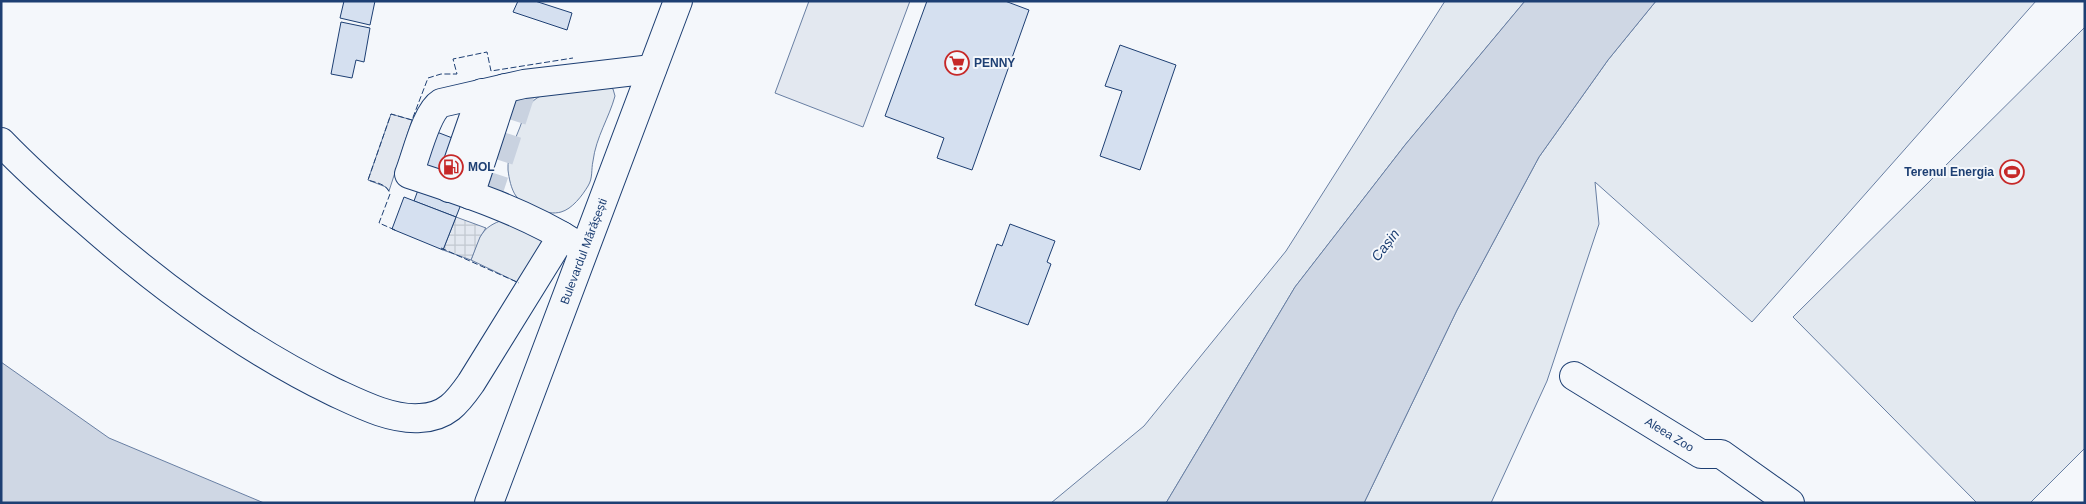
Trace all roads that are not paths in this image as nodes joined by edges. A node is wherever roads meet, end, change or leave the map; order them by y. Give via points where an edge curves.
1 (678, 1) edge
2 (652, 69) junction
3 (494, 91) junction
4 (1, 142) edge
5 (449, 188) junction
6 (573, 243) junction
7 (1574, 376) dead end
8 (489, 503) edge
9 (1790, 503) edge

1 - 2 street, Bulevardul Mărășești
2 - 3 street via 524,84
2 - 6 street, Bulevardul Mărășești
3 - 5 street
3 - 5 street via 435,106 409,174
4 - 6 street via 105,238 233,334 303,377 383,412 407,418 435,416 455,405
5 - 6 street via 534,220
6 - 8 street, Bulevardul Mărășești
7 - 9 street, Aleea Zoo via 1701,454 1720,454

